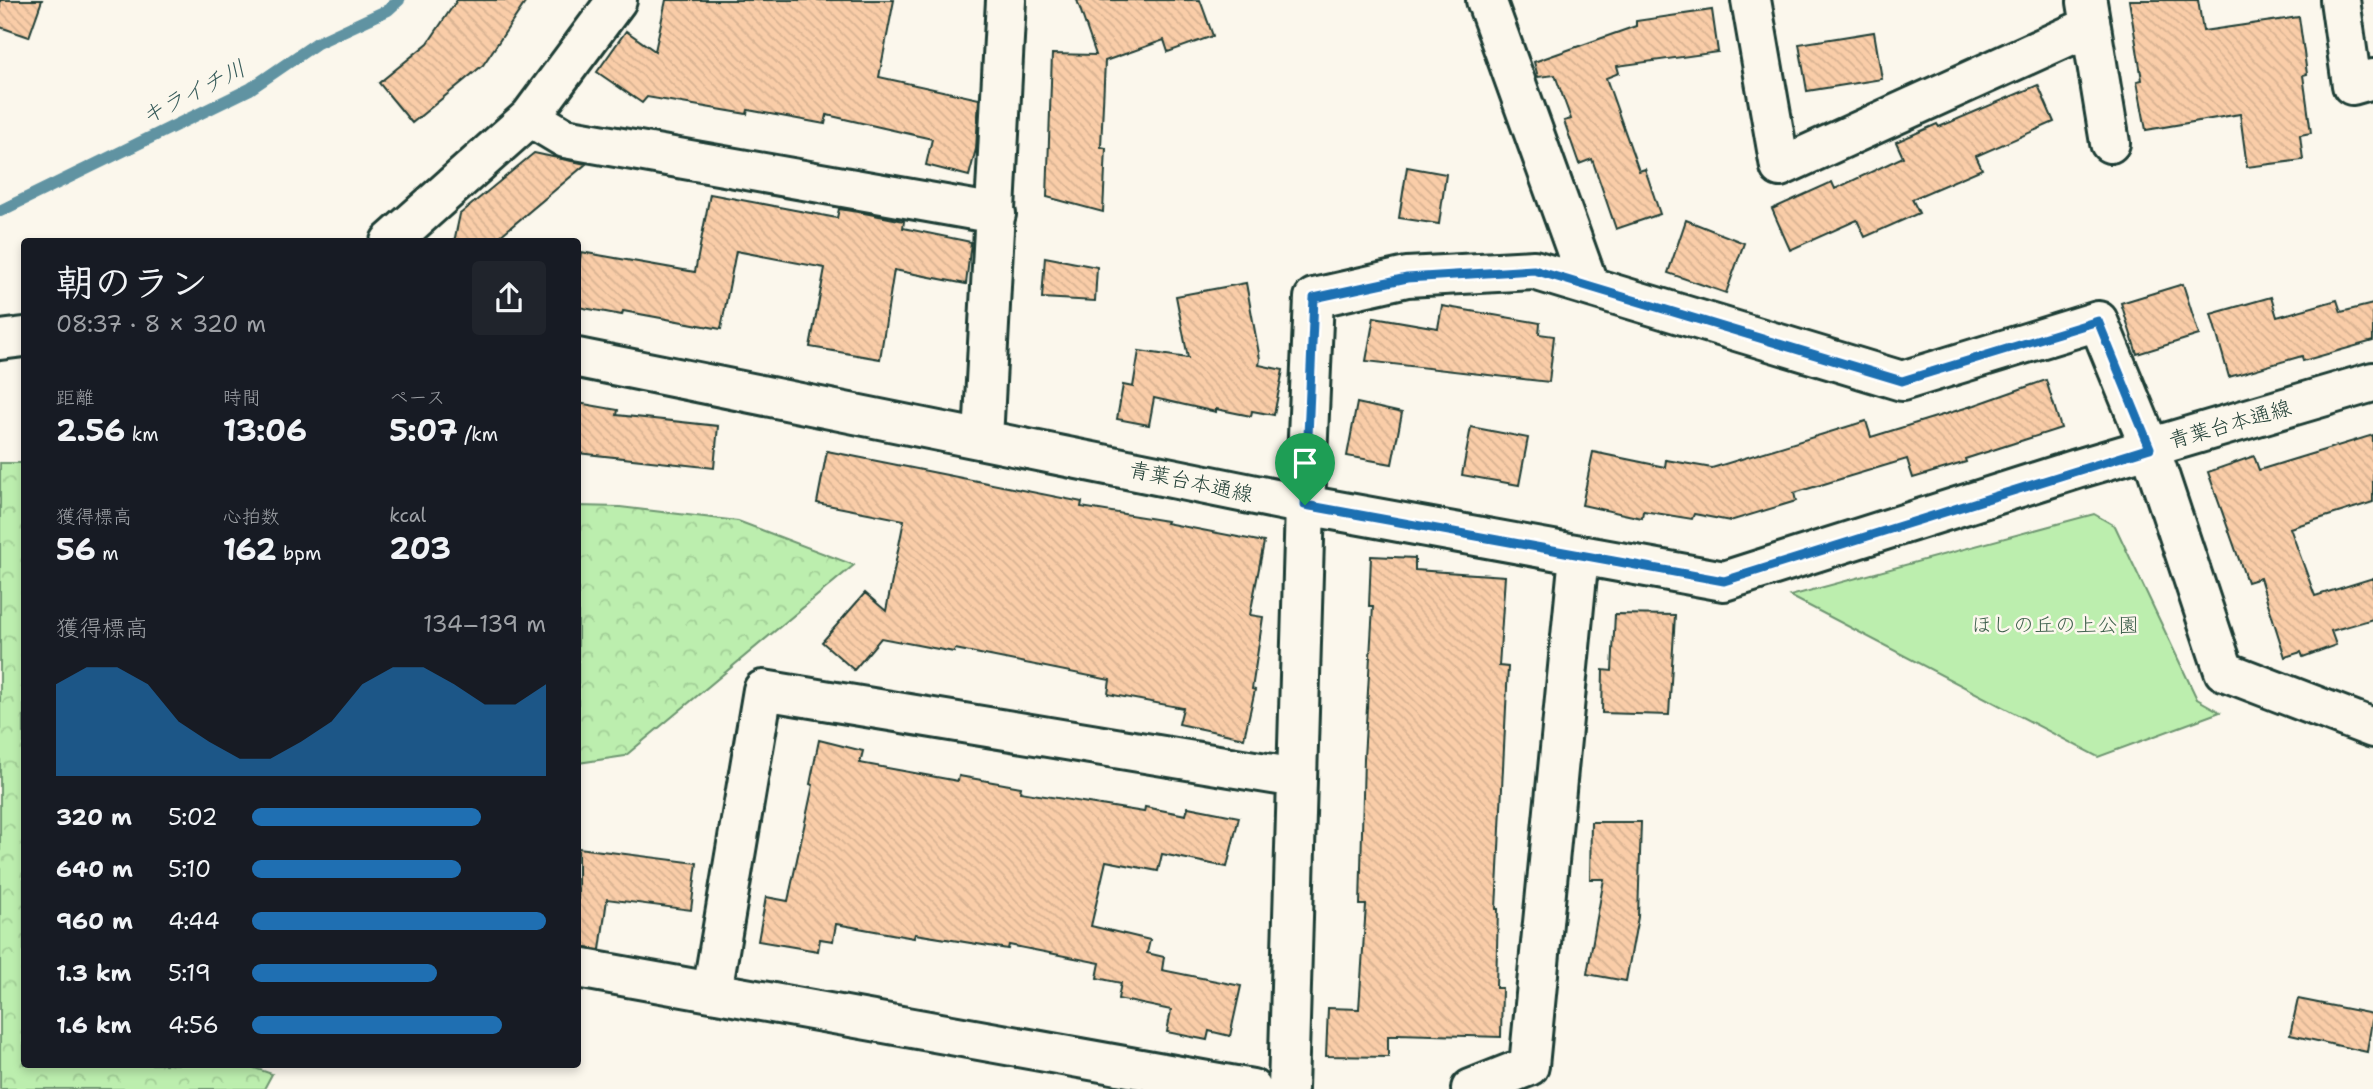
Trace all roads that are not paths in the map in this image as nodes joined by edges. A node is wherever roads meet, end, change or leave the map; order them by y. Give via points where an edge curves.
1 (617, 0) edge
2 (1006, 0) edge
3 (1486, 0) edge
4 (1751, 0) edge
5 (2340, 0) edge
6 (2089, 13) edge
7 (2373, 79) edge
8 (530, 117) junction
9 (2110, 144) dead end
10 (996, 214) junction
11 (394, 238) edge
12 (1589, 286) junction
13 (21, 337) edge
14 (0, 340) edge
15 (581, 359) edge
16 (2373, 382) edge
17 (983, 439) junction
18 (2150, 448) junction
19 (1305, 505) junction
20 (1579, 555) junction
21 (2373, 728) edge
22 (1297, 778) junction
23 (581, 969) edge
24 (712, 992) junction
25 (1252, 1089) edge
26 (1288, 1089) edge
27 (1471, 1089) edge

1 - 8 street
2 - 10 street
3 - 12 street
4 - 6 street via 1780,167
5 - 7 street via 2352,85
6 - 9 street
8 - 10 street via 565,138
8 - 11 street
10 - 17 street
12 - 18 street via 1902,381 2098,321
12 - 19 street via 1534,270 1407,278 1314,298
13 - 14 street
15 - 17 street, 青葉台本通線
16 - 18 street, 青葉台本通線
17 - 19 street, 青葉台本通線
18 - 20 street, 青葉台本通線 via 1724,581
18 - 21 street via 2224,671
19 - 20 street, 青葉台本通線
19 - 22 street
20 - 27 street via 1529,1066
22 - 24 street via 763,690
22 - 26 street
23 - 24 street
24 - 25 street

